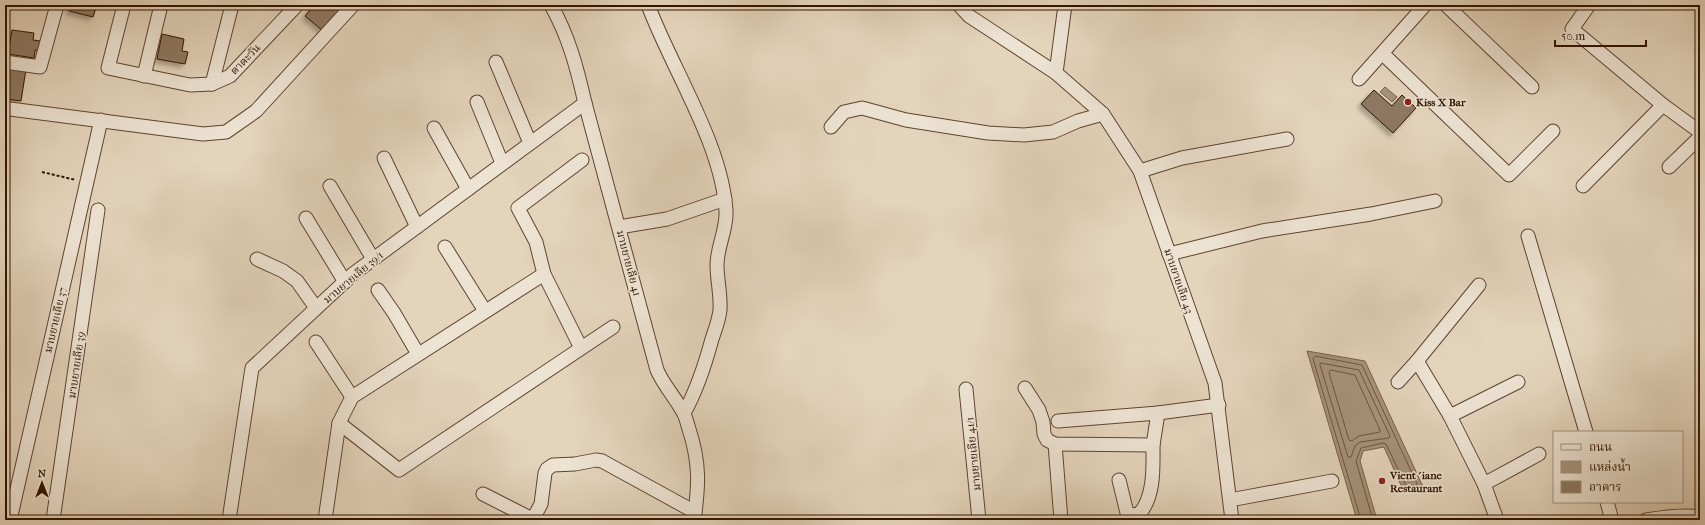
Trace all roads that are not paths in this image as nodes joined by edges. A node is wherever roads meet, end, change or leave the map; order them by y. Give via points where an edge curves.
1 (57, 5) edge
2 (124, 5) edge
3 (161, 5) edge
4 (232, 5) edge
5 (297, 5) edge
6 (353, 5) edge
7 (551, 5) edge
8 (648, 5) edge
9 (959, 5) edge
10 (1065, 5) edge
11 (1425, 5) edge
12 (1446, 5) edge
13 (1589, 5) edge
14 (1383, 54) junction
15 (5, 62) edge
16 (496, 62) dead end
17 (1056, 73) junction
18 (144, 76) junction
19 (1359, 79) dead end
20 (212, 84) junction
21 (1532, 87) dead end
22 (476, 102) dead end
23 (585, 103) junction
24 (1663, 105) junction
25 (10, 109) dead end
26 (1104, 114) junction
27 (101, 120) junction
28 (831, 127) dead end
29 (434, 128) dead end
30 (1553, 132) dead end
31 (1700, 132) edge
32 (1700, 137) edge
33 (1287, 138) dead end
34 (530, 143) junction
35 (384, 158) dead end
36 (582, 160) dead end
37 (502, 163) junction
38 (1670, 167) dead end
39 (1140, 171) junction
40 (330, 186) dead end
41 (1583, 186) dead end
42 (468, 189) junction
43 (725, 199) junction
44 (1435, 200) dead end
45 (98, 210) dead end
46 (306, 218) dead end
47 (417, 226) junction
48 (619, 227) junction
49 (1528, 236) dead end
50 (445, 247) dead end
51 (1169, 254) junction
52 (257, 258) dead end
53 (373, 259) junction
54 (544, 274) junction
55 (345, 282) junction
56 (1479, 285) dead end
57 (378, 290) dead end
58 (316, 308) junction
59 (485, 310) junction
60 (613, 327) dead end
61 (316, 342) dead end
62 (581, 348) junction
63 (418, 354) junction
64 (1417, 361) junction
65 (1398, 382) dead end
66 (1518, 382) dead end
67 (1025, 388) dead end
68 (966, 389) dead end
69 (352, 397) junction
70 (1219, 405) junction
71 (684, 413) junction
72 (1158, 413) junction
73 (1450, 416) junction
74 (1058, 422) dead end
75 (339, 424) junction
76 (1586, 431) edge
77 (1055, 444) junction
78 (1153, 445) junction
79 (1539, 454) dead end
80 (1120, 480) dead end
81 (1332, 481) dead end
82 (1484, 484) junction
83 (483, 494) dead end
84 (1230, 500) junction
85 (1607, 503) edge
86 (1698, 513) edge
87 (695, 516) edge
88 (10, 520) edge
89 (54, 520) edge
90 (230, 520) edge
91 (325, 520) edge
92 (533, 520) edge
93 (979, 520) edge
94 (1061, 520) edge
95 (1232, 520) edge
96 (1497, 520) edge
97 (1612, 520) edge
98 (1646, 520) edge

1 - 15 street via 40,67
2 - 18 street, ตาตะวัน via 108,68
3 - 18 street
4 - 20 street
5 - 20 street, ตาตะวัน via 230,76
6 - 27 street via 256,110 226,132 202,134
7 - 23 street, มาบยายเลีย 41 via 563,26 576,64
8 - 43 street via 704,131
9 - 17 street, มาบยายเลีย 43 via 969,16
10 - 17 street
11 - 14 street
12 - 21 street
13 - 24 street via 1572,29
14 - 19 street
14 - 30 street via 1509,175
16 - 34 street
17 - 26 street, มาบยายเลีย 43
18 - 20 street, ตาตะวัน via 190,85
22 - 37 street
23 - 34 street, มาบยายเลีย 39/1
23 - 48 street, มาบยายเลีย 41
24 - 31 street
24 - 41 street
25 - 27 street
26 - 28 street via 1078,121 1053,132 1024,136 906,120 862,108 844,112
26 - 39 street, มาบยายเลีย 43
27 - 88 street, มาบยายเลีย 37
29 - 42 street
32 - 38 street
33 - 39 street via 1182,158
34 - 37 street, มาบยายเลีย 39/1
35 - 47 street
36 - 54 street via 518,208 536,242
37 - 42 street, มาบยายเลีย 39/1
39 - 51 street, มาบยายเลีย 43
40 - 53 street
42 - 47 street, มาบยายเลีย 39/1
43 - 48 street via 667,219
43 - 71 street via 724,234 716,258 720,311 693,396
44 - 51 street via 1371,214 1262,231
45 - 89 street, มาบยายเลีย 39
46 - 55 street
47 - 53 street, มาบยายเลีย 39/1
48 - 71 street, มาบยายเลีย 41 via 657,370
49 - 76 street
50 - 59 street
51 - 70 street, มาบยายเลีย 43 via 1215,383
52 - 58 street via 297,281
53 - 55 street, มาบยายเลีย 39/1
54 - 59 street
54 - 62 street
55 - 58 street, มาบยายเลีย 39/1
56 - 64 street
57 - 63 street
58 - 90 street, มาบยายเลีย 39/1 via 252,368
59 - 63 street
60 - 62 street
61 - 69 street
62 - 75 street via 399,470
63 - 69 street
64 - 65 street
64 - 73 street
66 - 73 street
67 - 77 street via 1039,410 1047,440
68 - 93 street, มาบยายเลีย 41/1
69 - 75 street
70 - 72 street
70 - 84 street, มาบยายเลีย 43
71 - 87 street, มาบยายเลีย 41 via 697,460
72 - 74 street
72 - 78 street
73 - 82 street
75 - 91 street
77 - 78 street
77 - 94 street
78 - 80 street via 1150,489 1139,514 1132,515 1127,512
79 - 82 street
81 - 84 street
82 - 96 street
83 - 92 street
84 - 95 street, มาบยายเลีย 43
85 - 97 street
86 - 98 street
87 - 92 street via 602,461 596,460 553,465 547,469 541,504

